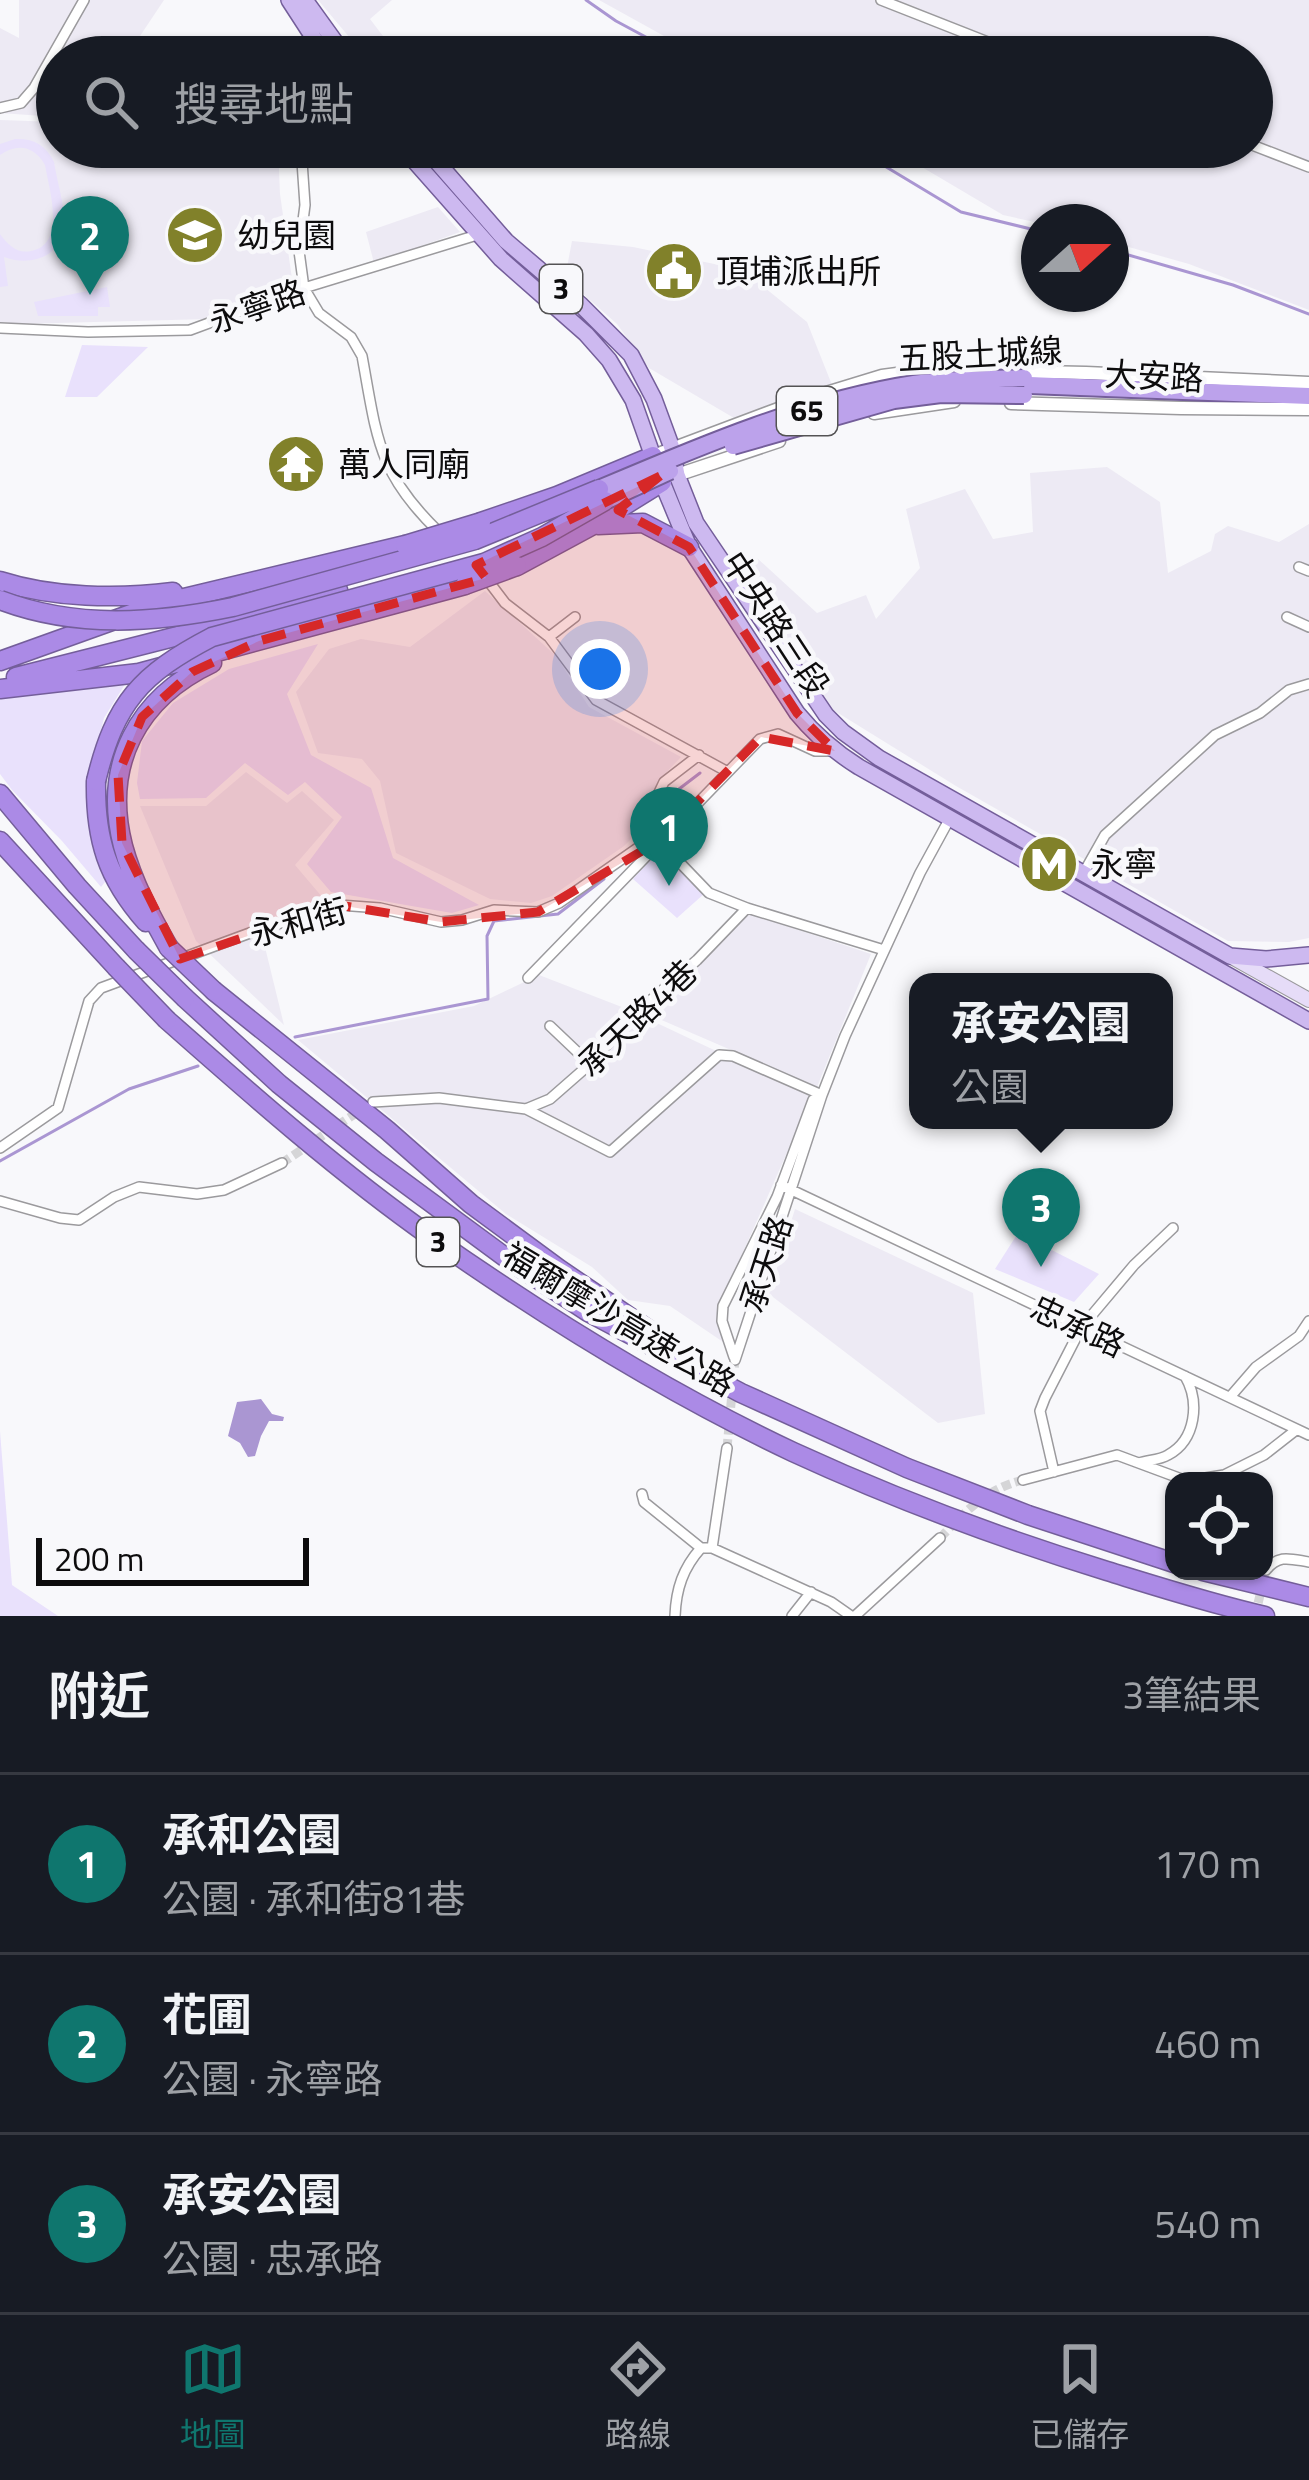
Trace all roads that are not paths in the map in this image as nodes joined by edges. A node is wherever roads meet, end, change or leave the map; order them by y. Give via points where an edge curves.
1 (84, 0) edge
2 (289, 0) edge
3 (305, 0) edge
4 (881, 0) edge
5 (64, 36) edge
6 (312, 36) edge
7 (331, 36) edge
8 (973, 36) edge
9 (36, 84) edge
10 (0, 108) edge
11 (1273, 153) edge
12 (1309, 167) edge
13 (302, 168) edge
14 (420, 168) edge
15 (442, 168) edge
16 (477, 235) junction
17 (506, 241) junction
18 (304, 288) junction
19 (0, 328) edge
20 (1309, 383) edge
21 (961, 387) junction
22 (1309, 400) edge
23 (662, 452) junction
24 (670, 478) junction
25 (602, 495) junction
26 (593, 525) junction
27 (689, 547) junction
28 (0, 581) edge
29 (250, 583) junction
30 (0, 600) edge
31 (575, 617) dead end
32 (1288, 617) dead end
33 (1309, 627) edge
34 (549, 637) junction
35 (259, 641) junction
36 (0, 661) edge
37 (0, 681) edge
38 (1309, 685) edge
39 (835, 752) junction
40 (873, 754) junction
41 (699, 755) junction
42 (863, 769) junction
43 (726, 771) junction
44 (0, 794) edge
45 (955, 811) junction
46 (645, 833) junction
47 (0, 841) edge
48 (659, 841) junction
49 (1084, 873) junction
50 (1076, 890) junction
51 (747, 908) junction
52 (170, 948) junction
53 (884, 950) junction
54 (1309, 955) edge
55 (1230, 956) junction
56 (528, 978) dead end
57 (1309, 1000) edge
58 (1309, 1021) edge
59 (550, 1025) dead end
60 (590, 1064) junction
61 (822, 1096) junction
62 (373, 1102) tunnel mouth
63 (526, 1109) junction
64 (0, 1148) edge
65 (282, 1163) tunnel mouth
66 (786, 1187) junction
67 (0, 1201) edge
68 (1173, 1228) dead end
69 (732, 1288) junction
70 (748, 1319) junction
71 (1309, 1321) edge
72 (1082, 1328) junction
73 (727, 1331) junction
74 (742, 1336) junction
75 (1186, 1376) junction
76 (725, 1385) junction
77 (1230, 1397) junction
78 (1296, 1430) junction
79 (1309, 1435) edge
80 (727, 1448) tunnel mouth
81 (1139, 1462) junction
82 (1054, 1472) junction
83 (1023, 1480) tunnel mouth
84 (641, 1494) dead end
85 (940, 1538) tunnel mouth
86 (706, 1548) junction
87 (1165, 1560) edge
88 (1273, 1561) edge
89 (1309, 1562) edge
90 (1240, 1580) edge
91 (811, 1592) junction
92 (1309, 1597) edge
93 (674, 1616) edge
94 (792, 1616) edge
95 (853, 1616) edge
96 (1265, 1616) edge

1 - 5 street
2 - 6 main road
3 - 7 main road
4 - 8 street
9 - 10 street via 21,103
11 - 12 street
13 - 18 street
14 - 16 main road, 中央路三段 / 3
15 - 17 main road, 中央路三段 / 3
16 - 17 street, 永寧路
16 - 18 street, 永寧路
16 - 23 main road, 中央路三段 / 3 via 609,360
17 - 23 main road, 中央路三段 / 3 via 631,355 654,399
18 - 19 street, 永寧路 via 190,330
18 - 34 street via 319,313 358,346 385,464 405,497 505,603
20 - 23 street, 大安路 via 912,372 797,402
21 - 22 highway, bridge
21 - 22 highway, 五股土城線 / 65, bridge via 1024,378 1162,381
21 - 25 highway, 五股土城線 / 65, bridge via 902,386 836,402 725,437
22 - 24 street, 大安路 via 1180,409 951,401 862,415
23 - 24 main road, 中央路三段 / 3
23 - 29 highway, bridge via 481,523
24 - 26 highway
24 - 27 main road, 中央路三段 / 3
24 - 40 main road, 中央路三段 / 3 via 813,698
25 - 30 highway, bridge via 459,545 194,615 91,620
25 - 37 highway, bridge via 482,546 338,592
25 - 52 highway, bridge via 542,537 484,563 212,637 149,675 115,723 96,781 96,815 109,865
26 - 27 highway via 643,523
26 - 35 highway, bridge via 517,566
27 - 39 main road, 中央路三段 / 3 via 796,713
28 - 29 highway via 92,595
29 - 36 highway via 159,604
31 - 34 street
32 - 33 street
34 - 41 street via 596,700
35 - 37 highway via 139,673
35 - 52 highway via 160,695 118,776 122,843
38 - 49 street via 1215,735 1106,835
39 - 42 main road, 中央路三段 / 3
39 - 43 street via 771,735
40 - 42 main road
40 - 45 main road, 中央路三段 / 3
41 - 43 street
41 - 46 street, 永和街 via 664,782
42 - 45 main road, 中央路三段 / 3
43 - 48 street
44 - 76 highway, 福爾摩沙高速公路 / 3, bridge via 136,950 279,1084 508,1260
45 - 49 main road, 中央路三段 / 3
45 - 50 main road, 中央路三段 / 3
45 - 53 street, 承天路
46 - 48 street
46 - 64 street, 永和街 via 642,844 538,912 494,910 441,922 339,905 100,988 89,1001 58,1108
47 - 96 highway, 福爾摩沙高速公路 / 3, bridge via 167,1020 263,1105 431,1237 573,1329 738,1425 895,1497 1023,1545
48 - 51 street via 710,893
48 - 56 street
49 - 50 street
49 - 55 main road, 中央路三段 / 3
50 - 58 main road, 中央路三段 / 3
51 - 53 street
51 - 60 street, 承天路4巷
52 - 76 highway, bridge via 471,1204
53 - 61 street, 承天路
54 - 55 main road, 3
55 - 57 main road, 中央路三段
59 - 60 street
60 - 63 street, 承天路4巷
61 - 63 street via 719,1055 610,1153
61 - 66 street, 承天路
62 - 63 street via 439,1098
65 - 67 street via 224,1190 140,1187 79,1220
66 - 69 street, 承天路
66 - 70 street, 承天路
66 - 72 street, 忠承路
68 - 72 street
69 - 70 street via 729,1321 735,1327
69 - 73 street, 承天路 via 723,1306
70 - 74 street, 承天路
71 - 77 street
72 - 75 street, 忠承路
72 - 82 street via 1040,1411
73 - 74 street
73 - 74 street, 承天路 via 736,1360
75 - 77 street, 忠承路
75 - 81 street via 1192,1427 1167,1456
76 - 87 highway, 福爾摩沙高速公路 / 3 via 907,1468
77 - 78 street, 忠承路
78 - 79 street, 忠承路
78 - 81 street via 1224,1475 1187,1481
80 - 86 street
81 - 82 street via 1117,1455
82 - 83 street
84 - 86 street
85 - 95 street
86 - 91 street
86 - 93 street via 682,1577
88 - 89 street
90 - 92 highway
91 - 94 street
91 - 95 street

